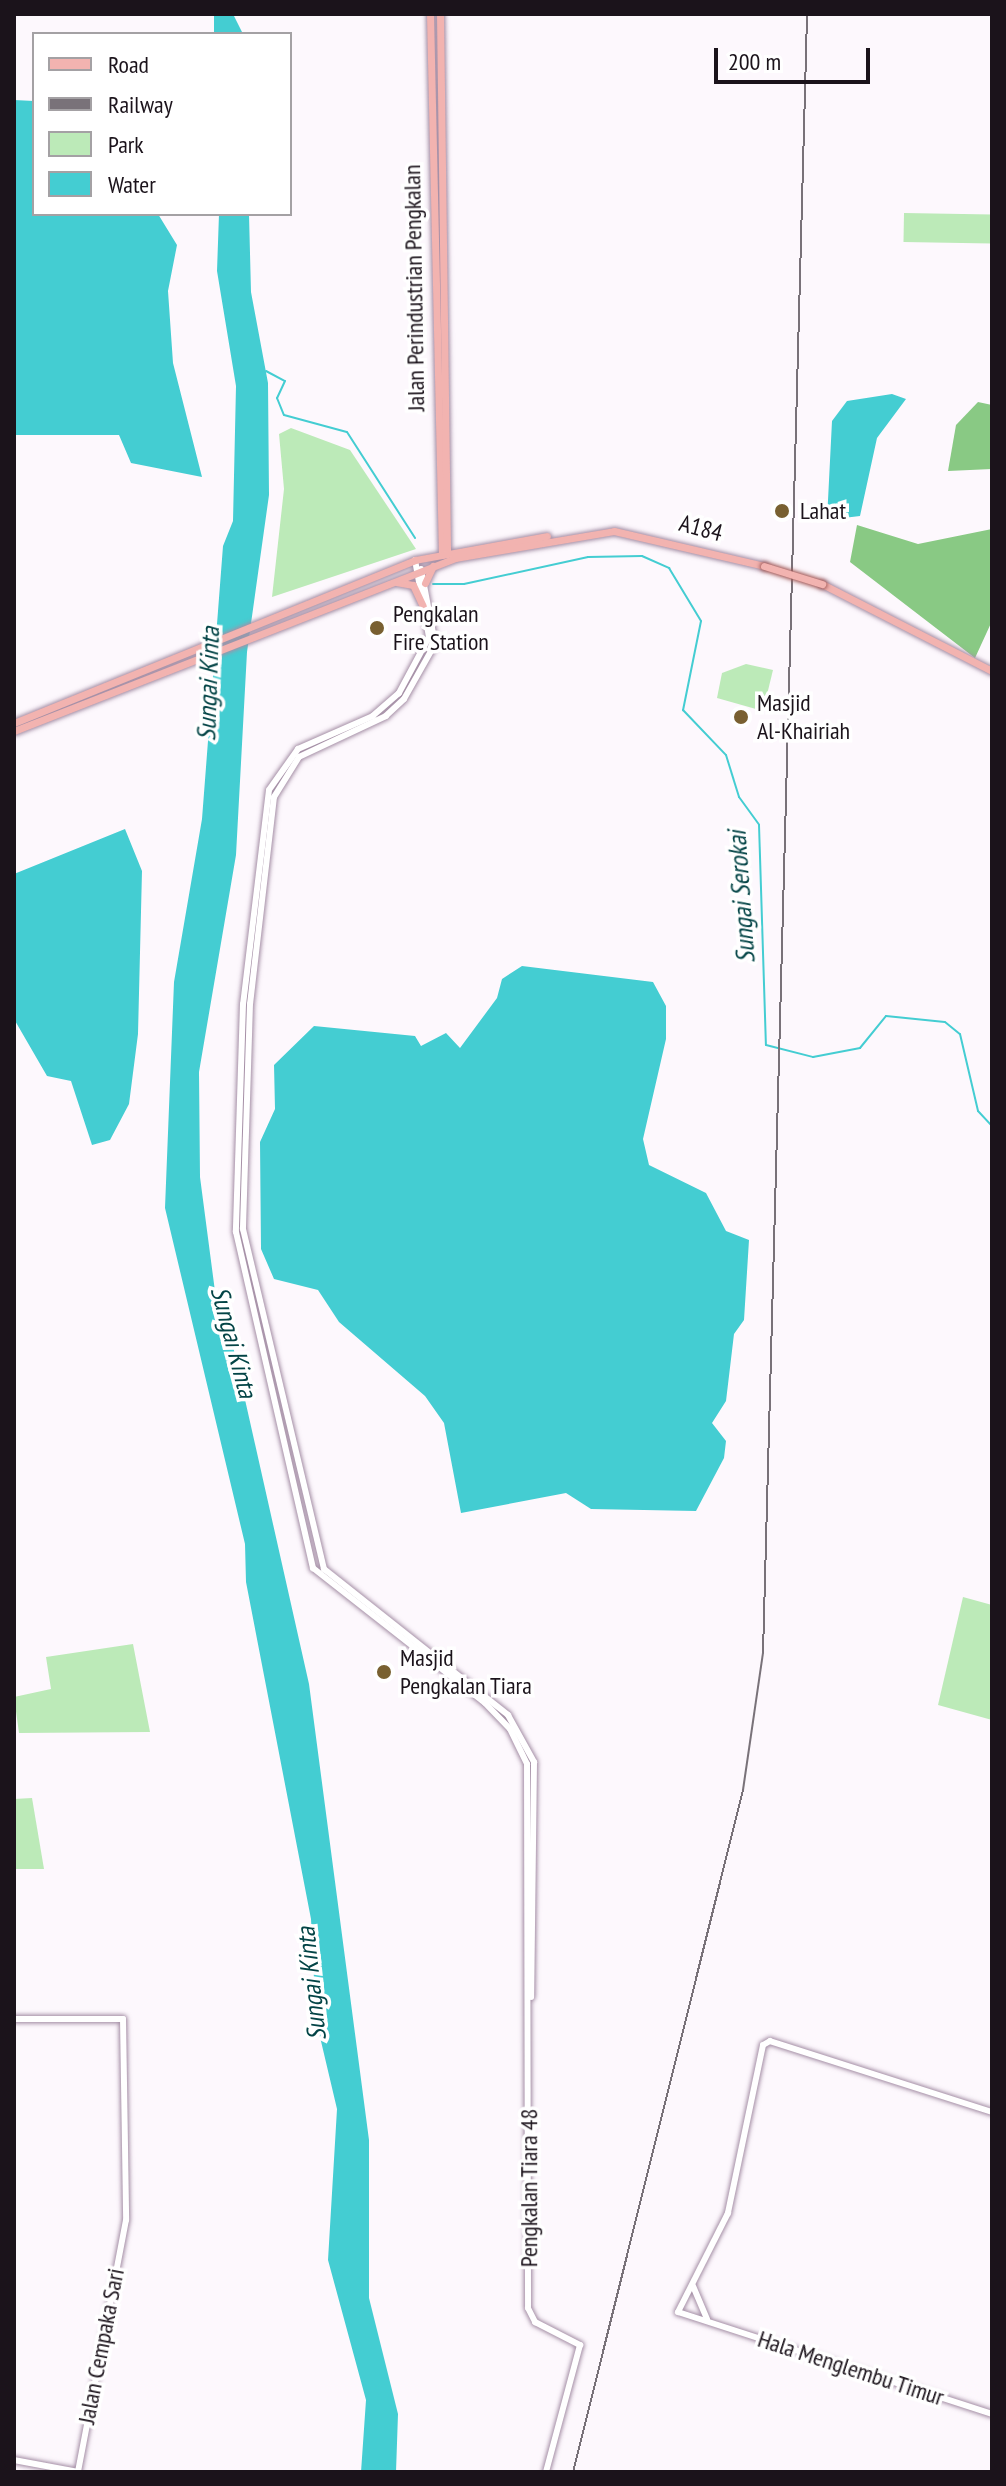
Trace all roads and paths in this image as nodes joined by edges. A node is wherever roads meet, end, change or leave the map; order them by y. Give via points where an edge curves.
1 (430, 14) edge
2 (440, 14) edge
3 (431, 132) junction
4 (442, 132) junction
5 (447, 521) junction
6 (439, 535) junction
7 (565, 535) junction
8 (476, 544) junction
9 (444, 551) junction
10 (427, 556) junction
11 (415, 560) junction
12 (441, 561) junction
13 (417, 569) junction
14 (372, 577) junction
15 (425, 583) junction
16 (371, 588) junction
17 (339, 600) junction
18 (423, 606) junction
19 (273, 616) junction
20 (429, 616) junction
21 (992, 671) edge
22 (14, 723) edge
23 (14, 731) edge
24 (14, 2019) edge
25 (989, 2110) edge
26 (693, 2285) junction
27 (710, 2322) junction
28 (992, 2414) edge
29 (14, 2460) edge
30 (78, 2472) edge
31 (546, 2472) edge

1 - 3 main road, Jalan Perindustrian Pengkalan
2 - 4 main road, Jalan Perindustrian Pengkalan
3 - 4 main road
3 - 6 main road, Jalan Perindustrian Pengkalan
4 - 5 main road, Jalan Perindustrian Pengkalan
5 - 8 main road via 455,540
5 - 9 main road, Jalan Perindustrian Pengkalan
6 - 9 main road, Jalan Perindustrian Pengkalan
6 - 10 main road
7 - 8 main road
7 - 12 main road
7 - 21 main road, A184, bridge via 641,534 822,584
8 - 9 main road
9 - 10 main road
9 - 12 main road, Jalan Perindustrian Pengkalan
10 - 11 main road
11 - 13 street
11 - 14 main road
12 - 13 main road
12 - 15 main road
13 - 15 street
13 - 16 main road
13 - 18 street
14 - 17 main road
14 - 19 main road
15 - 20 street
16 - 17 main road
16 - 18 main road via 409,582
17 - 19 main road
17 - 23 main road
18 - 20 street
19 - 22 main road
20 - 31 street, Pengkalan Tiara 48 via 435,644 404,699 386,716 299,757 274,797 250,1004 243,1229 324,1569 508,1715 534,1762 529,2312 580,2345
24 - 30 street, Jalan Cempaka Sari via 123,2019 126,2220
25 - 26 street via 770,2041 759,2051 728,2213
26 - 27 street
26 - 27 street, Hala Menglembu Timur via 678,2312
27 - 28 street, Hala Menglembu Timur
29 - 30 street

